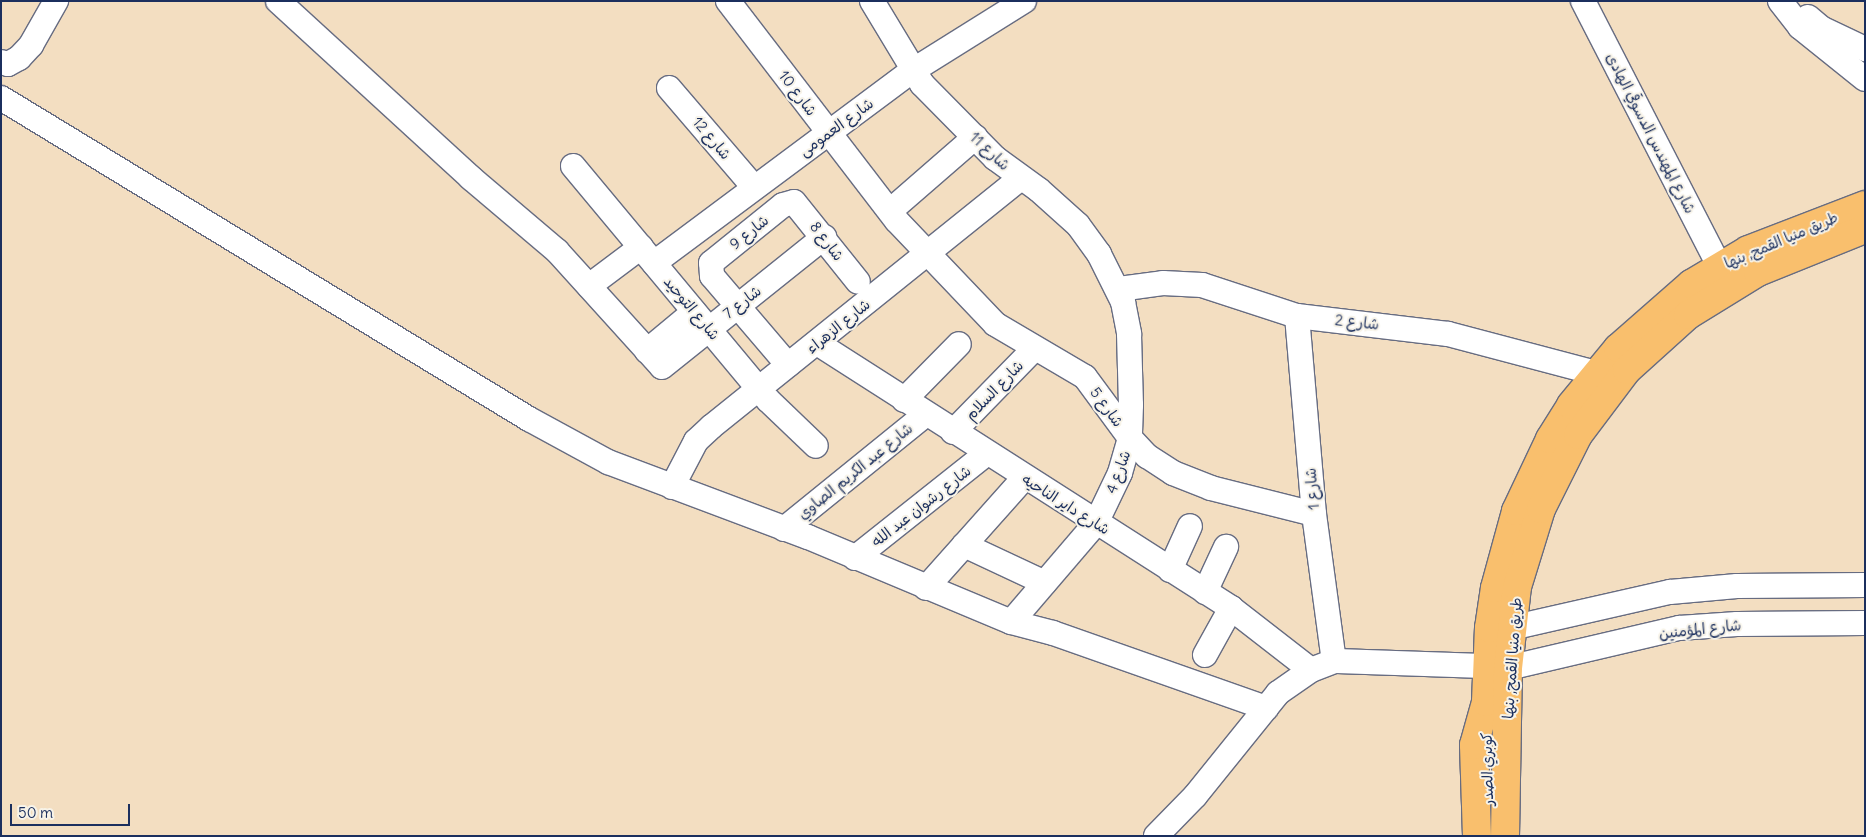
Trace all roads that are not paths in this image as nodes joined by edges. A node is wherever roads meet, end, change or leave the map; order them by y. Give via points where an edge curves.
1 (56, 1) edge
2 (278, 1) edge
3 (728, 1) edge
4 (872, 1) edge
5 (1024, 1) edge
6 (1583, 1) edge
7 (1780, 1) edge
8 (1792, 1) edge
9 (1862, 44) edge
10 (1833, 54) junction
11 (1, 62) edge
12 (912, 71) junction
13 (1865, 79) edge
14 (669, 88) dead end
15 (1, 98) edge
16 (828, 132) junction
17 (975, 137) junction
18 (573, 166) dead end
19 (1020, 178) junction
20 (754, 187) junction
21 (794, 202) joint
22 (1865, 205) edge
23 (890, 211) junction
24 (1865, 229) edge
25 (824, 237) junction
26 (926, 254) junction
27 (648, 255) junction
28 (1719, 266) junction
29 (858, 282) dead end
30 (589, 286) junction
31 (1119, 288) junction
32 (736, 306) junction
33 (1297, 316) junction
34 (702, 320) junction
35 (817, 343) junction
36 (959, 344) dead end
37 (1034, 349) junction
38 (788, 365) junction
39 (1596, 373) junction
40 (759, 389) junction
41 (904, 400) junction
42 (926, 414) junction
43 (953, 432) junction
44 (1130, 438) junction
45 (816, 446) dead end
46 (987, 453) junction
47 (1024, 478) junction
48 (672, 487) junction
49 (1314, 514) junction
50 (1096, 523) junction
51 (1190, 526) dead end
52 (784, 528) junction
53 (964, 545) junction
54 (1226, 547) dead end
55 (855, 558) junction
56 (1170, 570) junction
57 (1045, 583) junction
58 (1865, 585) edge
59 (926, 588) junction
60 (1205, 592) junction
61 (1232, 608) junction
62 (1011, 622) junction
63 (1865, 623) edge
64 (1511, 628) junction
65 (1205, 656) dead end
66 (1334, 661) junction
67 (1497, 667) junction
68 (1311, 670) junction
69 (1486, 702) junction
70 (1266, 708) junction
71 (1156, 836) edge
72 (1477, 836) edge
73 (1488, 836) edge
74 (1505, 836) edge

1 - 11 street via 31,45 19,58 8,64
2 - 30 street via 471,178 557,251
3 - 16 street, شارع 10
4 - 12 street, شارع 11
5 - 12 street, شارع العمومى
6 - 28 street, شارع المهندس الدسوقي الهادى
7 - 10 street via 1800,27
8 - 9 street via 1822,28
9 - 10 street
10 - 13 street
12 - 16 street, شارع العمومى
12 - 17 street, شارع 11
14 - 20 street, شارع 12
15 - 48 street via 556,435 608,462
16 - 20 street, شارع العمومى
16 - 23 street, شارع 10
17 - 19 street, شارع 11
17 - 23 street
18 - 27 street, شارع التوحيد
19 - 26 street, شارع الزهراء
19 - 31 street, شارع 11 via 1078,225
20 - 27 street, شارع العمومى
21 - 25 street, شارع 8
21 - 32 street, شارع 9 via 783,205 709,268
22 - 28 highway, طريق منيا القمح, بنها via 1748,250
23 - 26 street, شارع 10
24 - 64 highway, طريق منيا القمح, بنها via 1780,262 1722,292 1656,341 1627,370 1582,429 1557,471 1527,547
25 - 29 street, شارع 8
25 - 32 street, شارع 7
26 - 35 street, شارع الزهراء
26 - 37 street, شارع 5 via 990,320
27 - 30 street, شارع العمومى
27 - 34 street, شارع التوحيد
28 - 39 highway, طريق منيا القمح, بنها via 1641,325
30 - 34 street, شارع 7 via 655,359
31 - 33 street, شارع 2 via 1163,283 1202,285
31 - 44 street, شارع 4 via 1129,334
32 - 34 street, شارع 7
32 - 38 street
33 - 39 street, شارع 2 via 1448,334
33 - 49 street, شارع 1
34 - 40 street, شارع التوحيد
35 - 38 street, شارع الزهراء
35 - 41 street, شارع داير الناحيه
36 - 41 street
37 - 43 street, شارع السلام
37 - 44 street, شارع 5 via 1084,377
38 - 40 street, شارع الزهراء
39 - 67 highway, طريق منيا القمح, بنها via 1550,439 1516,511 1494,588
40 - 45 street, شارع التوحيد
40 - 48 street, شارع الزهراء via 696,442
41 - 42 street, شارع داير الناحيه
42 - 43 street, شارع داير الناحيه
42 - 52 street, شارع عبد الكريم الصاوي
43 - 46 street, شارع داير الناحيه
44 - 49 street, شارع 5 via 1147,456 1173,473 1211,488
44 - 50 street, شارع 4 via 1120,473
46 - 47 street, شارع داير الناحيه
46 - 55 street, شارع رشوان عبد الله
47 - 50 street, شارع داير الناحيه
47 - 53 street
48 - 52 street
49 - 66 street, شارع 1
50 - 56 street, شارع داير الناحيه
50 - 57 street, شارع 4
51 - 56 street
52 - 55 street
53 - 57 street
53 - 59 street
54 - 60 street
55 - 59 street
56 - 60 street, شارع داير الناحيه
57 - 62 street, شارع 4
58 - 64 street via 1737,586 1670,592
59 - 62 street
60 - 61 street, شارع داير الناحيه
61 - 65 street
61 - 68 street, شارع داير الناحيه
62 - 70 street via 1053,633
63 - 67 street, شارع المؤمنين via 1679,628
64 - 67 highway, طريق منيا القمح, بنها
66 - 67 street, شارع المؤمنين
66 - 68 street
67 - 69 highway, طريق منيا القمح, بنها
67 - 74 highway, طريق منيا القمح, بنها
68 - 70 street via 1286,686
69 - 72 highway, طريق منيا القمح, بنها via 1474,745
69 - 73 highway, كوبري الصدر
70 - 71 street via 1195,796

